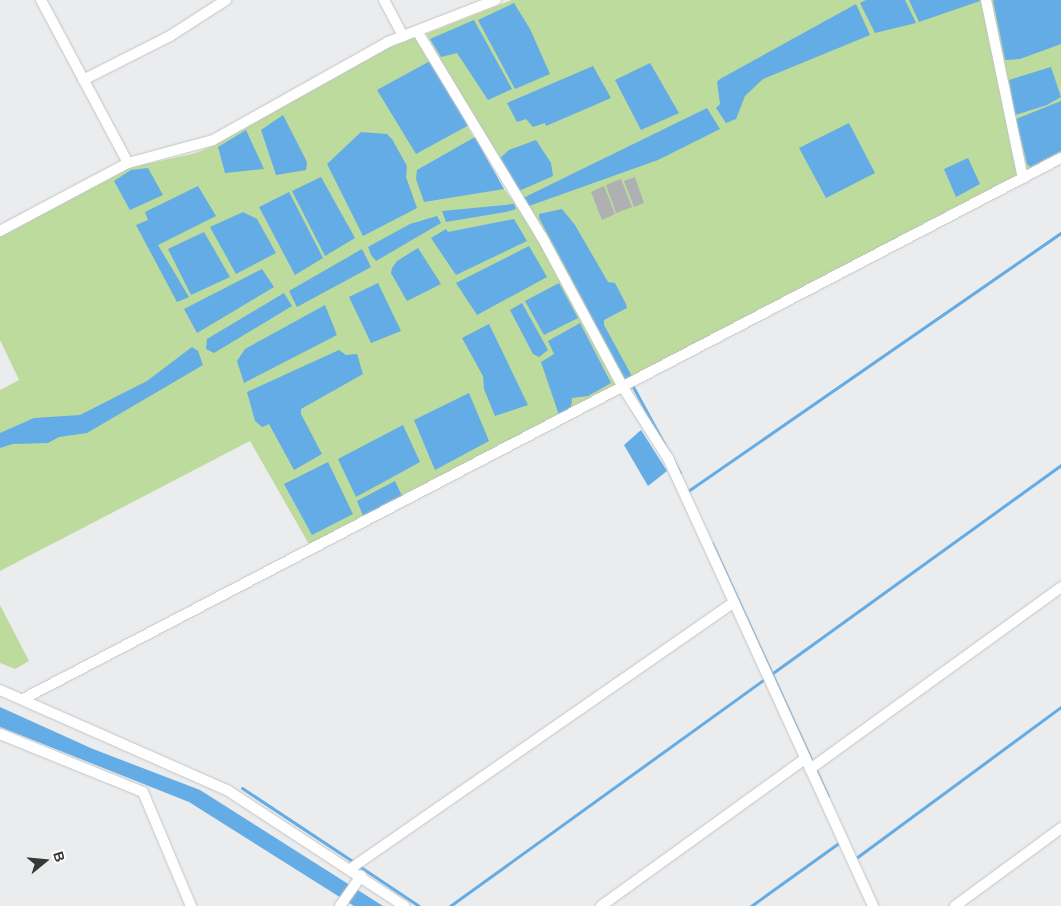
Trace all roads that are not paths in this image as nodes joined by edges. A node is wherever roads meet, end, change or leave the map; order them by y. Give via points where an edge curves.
1 (41, 0) edge
2 (226, 0) edge
3 (384, 0) edge
4 (496, 0) edge
5 (986, 0) edge
6 (417, 31) junction
7 (403, 36) junction
8 (83, 80) junction
9 (1061, 158) edge
10 (128, 163) junction
11 (1023, 178) junction
12 (0, 231) edge
13 (624, 389) junction
14 (1061, 587) edge
15 (733, 603) junction
16 (0, 690) edge
17 (23, 699) junction
18 (0, 734) edge
19 (805, 759) junction
20 (810, 770) junction
21 (1061, 828) edge
22 (350, 869) junction
23 (359, 879) junction
24 (341, 905) edge
25 (191, 906) edge
26 (404, 906) edge
27 (601, 906) edge
28 (873, 906) edge
29 (955, 906) edge

1 - 8 street
2 - 8 street via 170,36
3 - 7 street
4 - 6 street
5 - 11 street
6 - 7 street
6 - 13 street via 525,209
7 - 10 street via 213,140
8 - 10 street
9 - 11 street
10 - 12 street
11 - 13 street
13 - 15 street via 668,458
13 - 17 street
14 - 20 street
15 - 19 street
15 - 22 street
16 - 17 street
17 - 22 street via 227,790
18 - 25 street via 143,792
19 - 20 street
19 - 27 street
20 - 28 street
21 - 29 street
22 - 23 street
23 - 24 street
23 - 26 street

